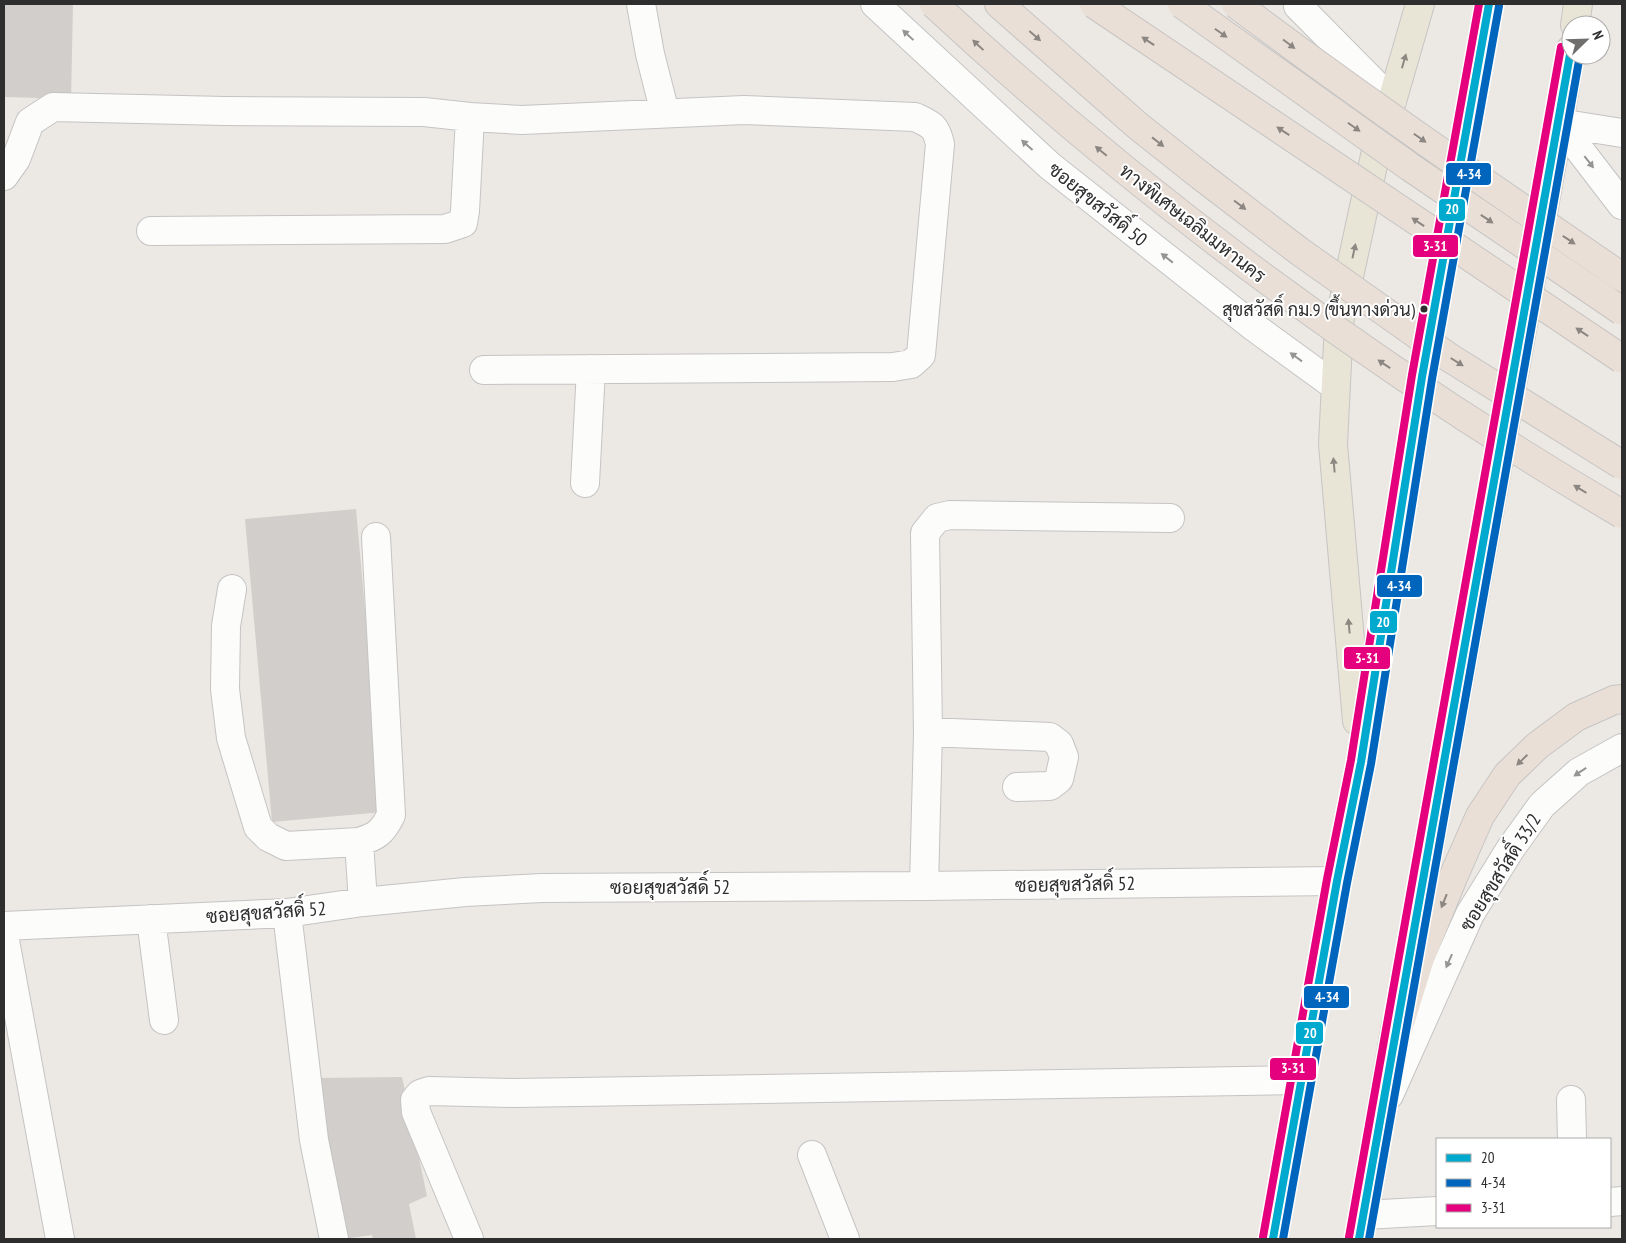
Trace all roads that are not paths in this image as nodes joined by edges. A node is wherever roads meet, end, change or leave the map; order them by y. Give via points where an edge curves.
1 (641, 4) edge
2 (875, 4) edge
3 (934, 4) edge
4 (999, 4) edge
5 (1094, 4) edge
6 (1182, 4) edge
7 (1236, 4) edge
8 (1296, 4) edge
9 (1420, 4) edge
10 (1489, 4) edge
11 (1568, 65) edge
12 (1392, 101) junction
13 (665, 114) junction
14 (470, 117) junction
15 (1559, 123) junction
16 (1622, 133) edge
17 (4, 176) edge
18 (1622, 205) edge
19 (151, 231) dead end
20 (1622, 277) edge
21 (1622, 311) edge
22 (1622, 359) edge
23 (591, 369) junction
24 (484, 370) dead end
25 (1335, 386) junction
26 (1622, 465) edge
27 (585, 483) dead end
28 (1622, 514) edge
29 (1170, 518) dead end
30 (376, 537) dead end
31 (232, 589) dead end
32 (1622, 699) edge
33 (928, 732) junction
34 (1622, 748) edge
35 (1361, 762) junction
36 (1017, 788) dead end
37 (358, 842) junction
38 (1337, 882) junction
39 (924, 886) junction
40 (363, 902) junction
41 (286, 913) junction
42 (151, 919) junction
43 (4, 926) edge
44 (4, 935) edge
45 (164, 1020) dead end
46 (1392, 1048) junction
47 (1302, 1080) junction
48 (1571, 1100) dead end
49 (1381, 1112) junction
50 (1572, 1138) edge
51 (812, 1155) dead end
52 (1436, 1210) edge
53 (1361, 1227) edge
54 (60, 1239) edge
55 (334, 1239) edge
56 (469, 1239) edge
57 (845, 1239) edge
58 (1273, 1239) edge

1 - 13 street
25 -> 2 street, ซอยสุขสวัสดิ์ 50 via 1254,327 1050,166
28 -> 3 highway, ทางพิเศษเฉลิมมหานคร, bridge via 1437,400 1283,293 1132,177 993,59
4 -> 26 highway, bridge via 1138,126 1299,251 1450,358
22 -> 5 highway, bridge
6 -> 21 highway, bridge via 1410,167
7 -> 20 highway, bridge via 1373,105
8 - 12 street
12 -> 9 main road
10 - 35 main road via 1422,376
11 - 15 main road
25 -> 12 main road via 1339,323 1376,151
13 - 14 street via 522,120
13 - 23 street via 763,110 915,117 937,131 940,144 921,355 911,364 893,367
14 - 17 street via 424,112 53,107 30,122 16,159
14 - 19 street via 463,224 445,229
15 - 16 street
15 -> 18 street
15 - 46 main road
23 - 24 street
23 - 27 street
35 -> 25 main road via 1332,444
29 - 33 street via 950,515 937,518 925,533
30 - 37 street via 391,815 384,829
31 - 37 street via 226,626 230,738 258,827 268,837 286,846
32 -> 46 highway via 1576,717 1537,746 1507,775 1480,816 1454,875 1420,958
33 - 36 street via 1050,737 1059,744 1064,758 1059,779 1050,786
33 - 39 street
34 -> 49 street, ซอยสุขสวัสดิ์ 33/2 via 1579,772 1542,805 1511,848 1470,914
35 - 38 main road
37 - 40 street
38 - 39 street, ซอยสุขสวัสดิ์ 52
38 - 47 main road
39 - 40 street, ซอยสุขสวัสดิ์ 52 via 542,888
40 - 41 street, ซอยสุขสวัสดิ์ 52
41 - 42 street, ซอยสุขสวัสดิ์ 52
41 - 55 street via 314,1140
42 - 43 street, ซอยสุขสวัสดิ์ 52
42 - 45 street
44 - 54 street
46 - 49 main road
47 - 56 street via 515,1093 429,1091 415,1100 416,1112
47 - 58 main road
48 - 50 street
49 - 53 main road
51 - 57 street
52 - 53 street

